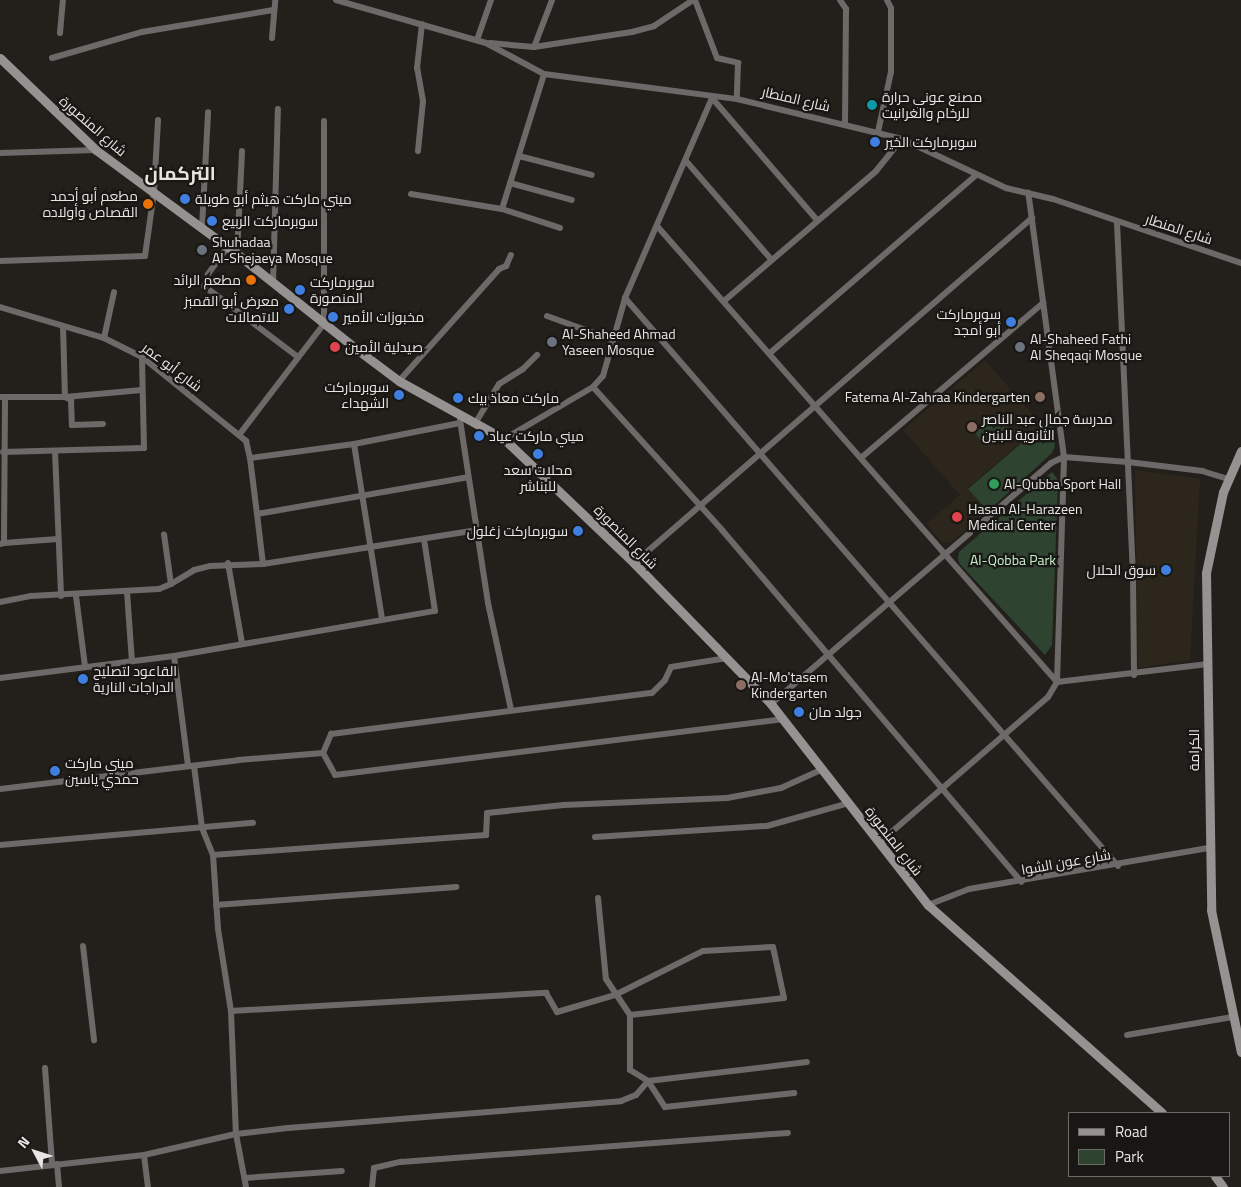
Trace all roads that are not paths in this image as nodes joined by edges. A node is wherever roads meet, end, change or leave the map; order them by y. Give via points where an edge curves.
1 (63, 0) edge
2 (275, 0) edge
3 (336, 0) edge
4 (491, 0) edge
5 (552, 0) edge
6 (694, 0) edge
7 (840, 0) edge
8 (887, 0) edge
9 (273, 10) junction
10 (422, 24) junction
11 (60, 33) dead end
12 (272, 38) dead end
13 (477, 40) junction
14 (486, 43) junction
15 (534, 47) junction
16 (0, 58) edge
17 (52, 58) dead end
18 (544, 74) junction
19 (712, 98) junction
20 (737, 99) junction
21 (278, 109) dead end
22 (208, 112) dead end
23 (158, 120) dead end
24 (324, 121) dead end
25 (845, 123) junction
26 (878, 132) junction
27 (902, 139) junction
28 (96, 150) junction
29 (242, 151) dead end
30 (418, 151) dead end
31 (0, 153) edge
32 (519, 156) junction
33 (686, 161) junction
34 (592, 175) dead end
35 (976, 175) junction
36 (510, 183) junction
37 (154, 192) junction
38 (1028, 192) junction
39 (410, 194) dead end
40 (572, 200) dead end
41 (502, 209) junction
42 (1032, 218) junction
43 (816, 219) junction
44 (1117, 223) junction
45 (657, 226) junction
46 (202, 228) junction
47 (560, 228) dead end
48 (227, 248) junction
49 (237, 254) junction
50 (510, 256) dead end
51 (771, 259) junction
52 (0, 261) edge
53 (1241, 263) edge
54 (208, 274) dead end
55 (273, 284) junction
56 (204, 286) dead end
57 (114, 292) dead end
58 (625, 298) junction
59 (724, 301) junction
60 (1043, 303) junction
61 (0, 307) edge
62 (547, 316) dead end
63 (324, 324) junction
64 (64, 326) junction
65 (104, 338) junction
66 (613, 340) junction
67 (770, 354) junction
68 (537, 355) dead end
69 (142, 357) junction
70 (298, 357) junction
71 (400, 381) junction
72 (592, 387) junction
73 (142, 390) junction
74 (65, 396) junction
75 (2, 397) edge
76 (816, 406) junction
77 (460, 419) junction
78 (476, 422) junction
79 (103, 424) dead end
80 (239, 435) junction
81 (504, 439) junction
82 (354, 444) junction
83 (55, 451) junction
84 (1241, 451) edge
85 (3, 452) junction
86 (761, 452) junction
87 (862, 457) junction
88 (1064, 457) junction
89 (250, 458) junction
90 (1128, 462) junction
91 (468, 477) junction
92 (1228, 479) junction
93 (362, 495) junction
94 (699, 506) junction
95 (257, 514) junction
96 (477, 530) junction
97 (164, 534) dead end
98 (424, 538) junction
99 (58, 539) junction
100 (2, 544) edge
101 (370, 546) junction
102 (944, 556) junction
103 (228, 563) junction
104 (634, 563) junction
105 (263, 564) junction
106 (171, 584) junction
107 (126, 592) junction
108 (61, 596) junction
109 (76, 596) junction
110 (0, 602) edge
111 (891, 602) junction
112 (382, 619) junction
113 (242, 643) junction
114 (827, 655) junction
115 (174, 656) junction
116 (726, 658) junction
117 (132, 661) junction
118 (1208, 664) junction
119 (85, 666) junction
120 (1134, 675) junction
121 (0, 678) edge
122 (1057, 682) junction
123 (771, 704) junction
124 (511, 709) junction
125 (783, 719) junction
126 (1005, 734) junction
127 (323, 753) junction
128 (191, 766) junction
129 (823, 769) junction
130 (941, 788) junction
131 (0, 789) edge
132 (846, 804) junction
133 (253, 823) dead end
134 (202, 828) junction
135 (595, 838) dead end
136 (880, 842) junction
137 (0, 845) edge
138 (1209, 848) junction
139 (213, 855) junction
140 (1118, 866) junction
141 (1022, 882) junction
142 (456, 887) dead end
143 (598, 898) dead end
144 (216, 905) junction
145 (928, 905) junction
146 (83, 946) dead end
147 (614, 995) junction
148 (231, 1011) junction
149 (630, 1015) junction
150 (1232, 1017) junction
151 (1127, 1035) dead end
152 (94, 1040) dead end
153 (1241, 1052) edge
154 (807, 1062) dead end
155 (46, 1068) dead end
156 (648, 1081) junction
157 (794, 1093) dead end
158 (1161, 1112) edge
159 (788, 1132) dead end
160 (236, 1134) junction
161 (144, 1154) junction
162 (54, 1164) junction
163 (0, 1171) edge
164 (342, 1171) dead end
165 (245, 1178) junction
166 (59, 1187) edge
167 (148, 1187) edge
168 (246, 1187) edge
169 (372, 1187) edge

1 - 11 street
2 - 9 street
3 - 10 street, شارع المنطار
4 - 13 street
5 - 15 street
6 - 15 street via 654,26 608,37
6 - 20 street via 717,58 738,63
7 - 25 street via 846,9
8 - 26 street via 891,8 891,72
9 - 12 street
9 - 17 street via 142,32
10 - 13 street, شارع المنطار
10 - 30 street via 417,68 423,101
13 - 14 street, شارع المنطار
14 - 15 street
14 - 18 street, شارع المنطار
16 - 28 main road, شارع المنصورة
18 - 19 street, شارع المنطار
18 - 32 street
19 - 20 street, شارع المنطار
19 - 33 street
19 - 43 street
20 - 25 street, شارع المنطار
21 - 55 street
22 - 46 street
23 - 37 street
24 - 63 street
25 - 26 street, شارع المنطار
26 - 27 street, شارع المنطار
27 - 35 street, شارع المنطار
27 - 43 street via 876,171
28 - 31 street
28 - 37 main road, شارع المنصورة
29 - 49 street
32 - 34 street
32 - 36 street
33 - 45 street
33 - 51 street
35 - 38 street, شارع المنطار via 1006,188
35 - 67 street
36 - 40 street
36 - 41 street
37 - 46 main road, شارع المنصورة
37 - 52 street via 145,256
38 - 42 street
38 - 44 street, شارع المنطار
39 - 41 street
41 - 47 street
42 - 60 street
42 - 76 street
43 - 51 street
44 - 53 street, شارع المنطار
44 - 90 street
45 - 58 street
45 - 59 street
46 - 48 main road, شارع المنصورة
48 - 49 main road, شارع المنصورة
48 - 54 street
49 - 55 main road, شارع المنصورة
50 - 71 street via 506,266 499,269
51 - 59 street
55 - 63 main road, شارع المنصورة
56 - 70 street
57 - 65 street
58 - 66 street
58 - 86 street
59 - 67 street
60 - 87 street
60 - 88 street
61 - 64 street, شارع أبو عمر
62 - 66 street
63 - 70 street
63 - 71 main road, شارع المنصورة
64 - 65 street, شارع أبو عمر
64 - 74 street
65 - 69 street, شارع أبو عمر
66 - 72 street via 603,376
67 - 76 street
68 - 78 street via 523,370 499,384
69 - 73 street
69 - 80 street, شارع أبو عمر
70 - 80 street
71 - 77 main road, شارع المنصورة
72 - 81 street
72 - 94 street
73 - 74 street
73 - 83 street via 144,448
74 - 75 street
74 - 79 street via 71,400 72,425
75 - 85 street
76 - 86 street
76 - 87 street
77 - 78 main road, شارع المنصورة
77 - 82 street
77 - 91 street
78 - 81 main road, شارع المنصورة
80 - 89 street, شارع أبو عمر via 246,441
81 - 104 main road, شارع المنصورة
82 - 89 street
82 - 93 street
83 - 85 street
83 - 99 street
84 - 92 main road, الكرامة
85 - 100 street
86 - 94 street
86 - 111 street
87 - 102 street
88 - 90 street
88 - 102 street via 1051,463
88 - 122 street
89 - 95 street, شارع أبو عمر
90 - 92 street via 1202,471
90 - 120 street
91 - 93 street
91 - 96 street
92 - 118 main road, الكرامة via 1206,573
93 - 95 street
93 - 101 street
94 - 104 street
94 - 114 street
95 - 105 street, شارع أبو عمر
96 - 98 street
96 - 124 street via 488,604
97 - 106 street
98 - 101 street
98 - 112 street via 435,611
99 - 100 street
99 - 108 street
101 - 105 street
101 - 112 street
102 - 111 street
102 - 122 street
103 - 105 street
103 - 106 street via 194,570
103 - 113 street
104 - 116 main road, شارع المنصورة
106 - 107 street via 159,589
107 - 109 street
107 - 117 street
108 - 109 street
108 - 110 street via 30,596
109 - 119 street
111 - 114 street
111 - 126 street
112 - 113 street
113 - 115 street
114 - 123 street
114 - 130 street
115 - 117 street
115 - 128 street
116 - 123 main road, شارع المنصورة
116 - 124 street via 671,667 665,680 652,693
117 - 119 street
118 - 120 street
118 - 138 main road, الكرامة
119 - 121 street
120 - 122 street
122 - 126 street via 1048,697
123 - 125 main road, شارع المنصورة
124 - 127 street via 331,734
125 - 127 street via 335,774
125 - 129 main road, شارع المنصورة
126 - 130 street
126 - 140 street
127 - 128 street
128 - 131 street
128 - 134 street
129 - 132 main road, شارع المنصورة
129 - 139 street via 781,788 727,798 564,805 487,813 486,835
130 - 136 street
130 - 141 street
132 - 135 street via 767,826
132 - 136 main road, شارع المنصورة
133 - 134 street
134 - 137 street
134 - 139 street
136 - 145 main road, شارع المنصورة
138 - 140 street, شارع عون الشوا
138 - 150 main road, الكرامة via 1211,910
139 - 144 street
140 - 141 street, شارع عون الشوا
141 - 145 street, شارع عون الشوا via 969,889
142 - 144 street
143 - 147 street via 606,979
144 - 148 street
145 - 158 main road, شارع المنصورة
146 - 152 street
147 - 148 street via 557,1012 546,993
147 - 149 street
147 - 149 street via 703,951 774,947 784,998
148 - 160 street
149 - 156 street via 630,1070
150 - 151 street
150 - 153 main road, الكرامة
154 - 156 street
155 - 162 street
156 - 157 street via 665,1107
156 - 160 street via 636,1095 621,1101 433,1114
159 - 169 street via 401,1162 374,1168
160 - 161 street
160 - 165 street
161 - 162 street
161 - 167 street
162 - 163 street
162 - 166 street
164 - 165 street
165 - 168 street

